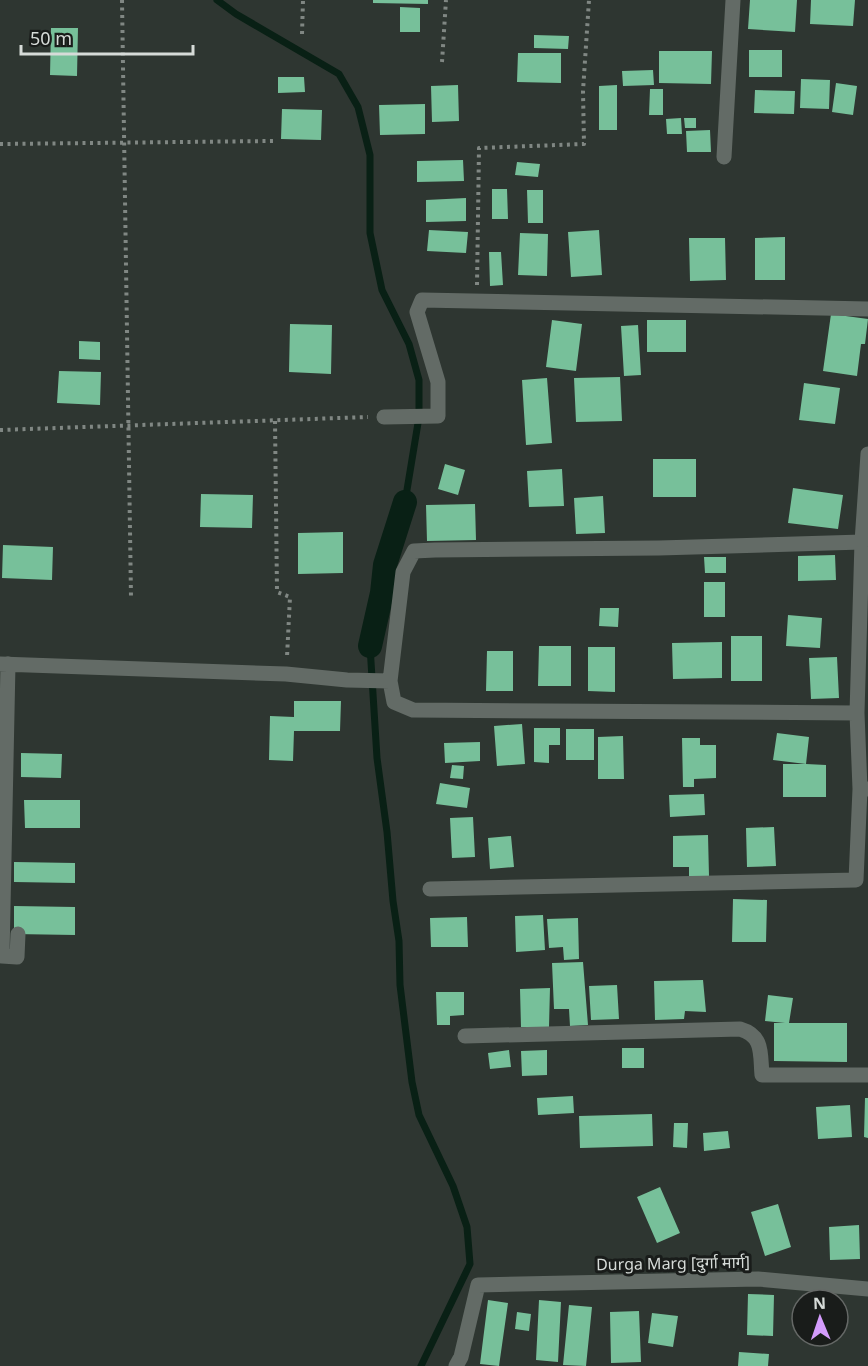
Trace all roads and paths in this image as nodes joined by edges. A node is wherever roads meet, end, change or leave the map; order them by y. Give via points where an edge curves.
1 (122, 0) edge
2 (303, 0) edge
3 (446, 0) edge
4 (589, 0) edge
5 (733, 0) edge
6 (302, 34) dead end
7 (441, 62) dead end
8 (273, 141) dead end
9 (124, 143) junction
10 (0, 144) edge
11 (724, 157) dead end
12 (477, 300) junction
13 (868, 309) edge
14 (384, 417) joint
15 (275, 421) junction
16 (128, 425) junction
17 (0, 430) edge
18 (868, 454) edge
19 (862, 542) junction
20 (131, 597) dead end
21 (4, 664) edge
22 (286, 674) junction
23 (390, 681) junction
24 (857, 713) junction
25 (864, 789) edge
26 (3, 819) edge
27 (430, 889) dead end
28 (18, 934) dead end
29 (465, 1036) dead end
30 (868, 1075) edge
31 (868, 1289) edge
32 (456, 1366) edge

1 - 9 path
2 - 6 path
3 - 7 path
4 - 12 path via 584,144 478,148
5 - 11 street
8 - 9 path
9 - 10 path
9 - 16 path
12 - 13 street
12 - 14 street via 422,300 417,312 438,382 438,416
14 - 15 path
15 - 16 path
15 - 22 path via 277,592 290,597
16 - 17 path
16 - 20 path
18 - 19 street
19 - 23 street via 414,552 403,573
19 - 24 street
21 - 22 street
21 - 26 street
22 - 23 street
23 - 24 street via 394,702 413,710
24 - 25 street
25 - 27 street via 856,880
26 - 28 street via 2,957 16,957
29 - 30 street via 740,1029 750,1032 759,1044 762,1075
31 - 32 street, Durga Marg [दुर्गा मार्ग] via 758,1280 478,1285

